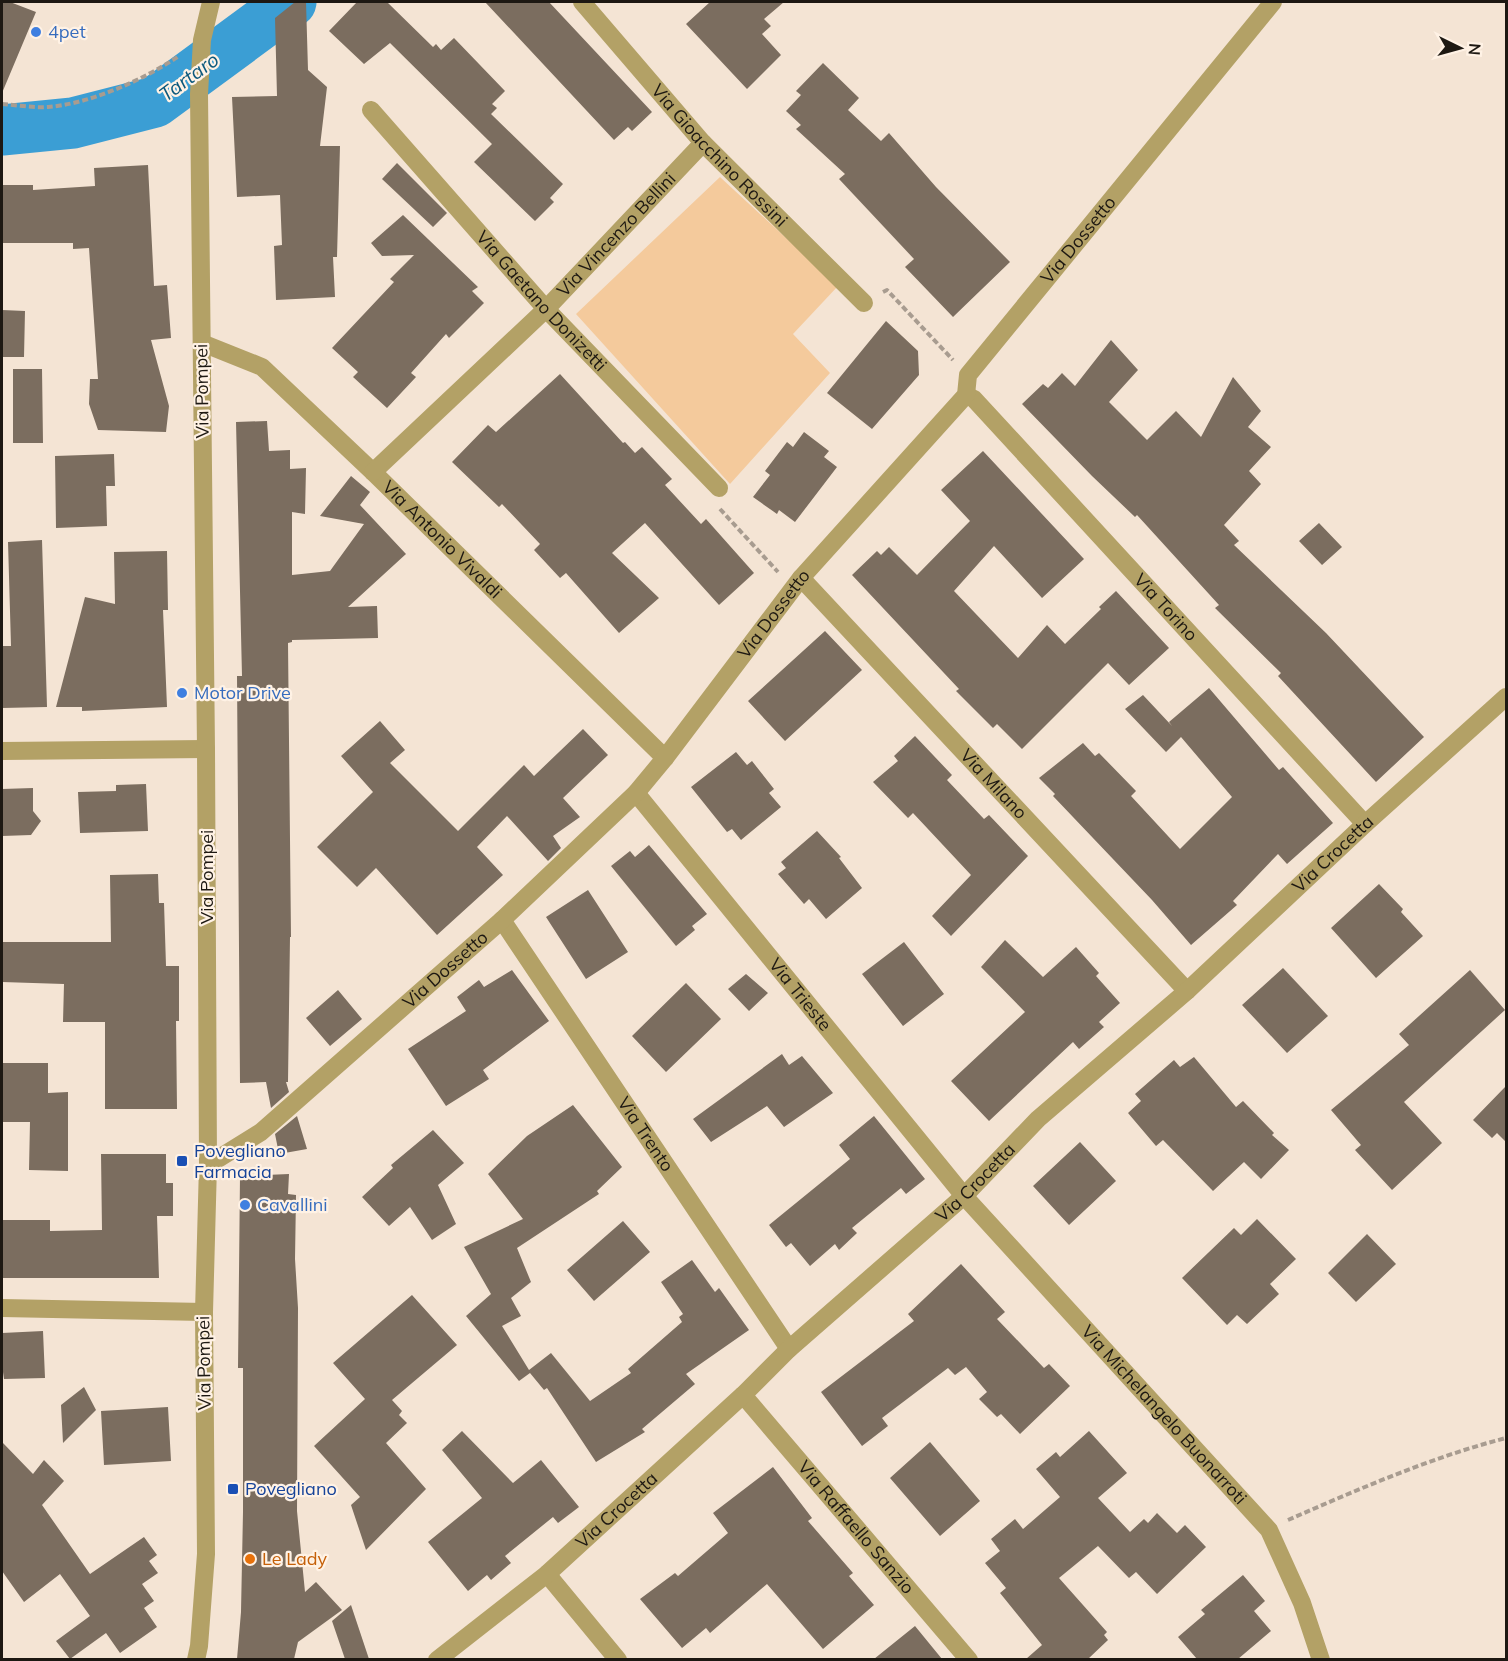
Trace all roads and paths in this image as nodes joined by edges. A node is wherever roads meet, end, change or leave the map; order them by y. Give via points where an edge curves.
1 (211, 2) edge
2 (582, 2) edge
3 (1273, 2) edge
4 (202, 40) junction
5 (2, 104) edge
6 (371, 110) dead end
7 (703, 143) junction
8 (864, 303) joint
9 (546, 309) junction
10 (202, 343) junction
11 (968, 375) junction
12 (966, 395) junction
13 (373, 472) junction
14 (719, 488) joint
15 (796, 583) junction
16 (1506, 697) edge
17 (206, 749) junction
18 (2, 751) edge
19 (665, 758) junction
20 (636, 793) junction
21 (1365, 824) junction
22 (502, 920) junction
23 (1187, 991) junction
24 (208, 1165) junction
25 (964, 1197) junction
26 (2, 1308) edge
27 (204, 1312) junction
28 (789, 1349) junction
29 (743, 1395) junction
30 (1506, 1438) edge
31 (1269, 1530) junction
32 (547, 1574) junction
33 (196, 1659) edge
34 (437, 1659) edge
35 (618, 1659) edge
36 (969, 1659) edge
37 (1322, 1659) edge

1 - 4 street, Via Pompei
2 - 7 street, Via Gioacchino Rossini
3 - 11 street, Via Dossetto
4 - 5 path via 162,68 102,96 49,107
4 - 10 street, Via Pompei
6 - 9 street, Via Gaetano Donizetti
7 - 8 street, Via Gioacchino Rossini
7 - 9 street, Via Vincenzo Bellini
8 - 11 path via 887,290
9 - 13 street, Via Vincenzo Bellini
9 - 14 street, Via Gaetano Donizetti
10 - 13 street, Via Antonio Vivaldi via 262,367
10 - 17 street, Via Pompei
11 - 12 street
12 - 15 street, Via Dossetto
12 - 21 street, Via Torino via 974,399
13 - 19 street, Via Antonio Vivaldi
14 - 15 path via 719,508
15 - 19 street, Via Dossetto
15 - 23 street, Via Milano
16 - 21 street, Via Crocetta
17 - 18 street
17 - 24 street, Via Pompei
19 - 20 street, Via Dossetto
20 - 22 street, Via Dossetto
20 - 25 street, Via Trieste
21 - 23 street, Via Crocetta
22 - 24 street, Via Dossetto via 261,1132
22 - 28 street, Via Trento
23 - 25 street, Via Crocetta via 1038,1119
24 - 27 street, Via Pompei
25 - 28 street, Via Crocetta
25 - 31 street, Via Michelangelo Buonarroti
26 - 27 street
27 - 33 street, Via Pompei via 206,1554
28 - 29 street, Via Crocetta
29 - 32 street, Via Crocetta
29 - 36 street, Via Raffaello Sanzio
30 - 31 path via 1354,1491
31 - 37 street, Via Michelangelo Buonarroti
32 - 34 street, Via Crocetta
32 - 35 street

